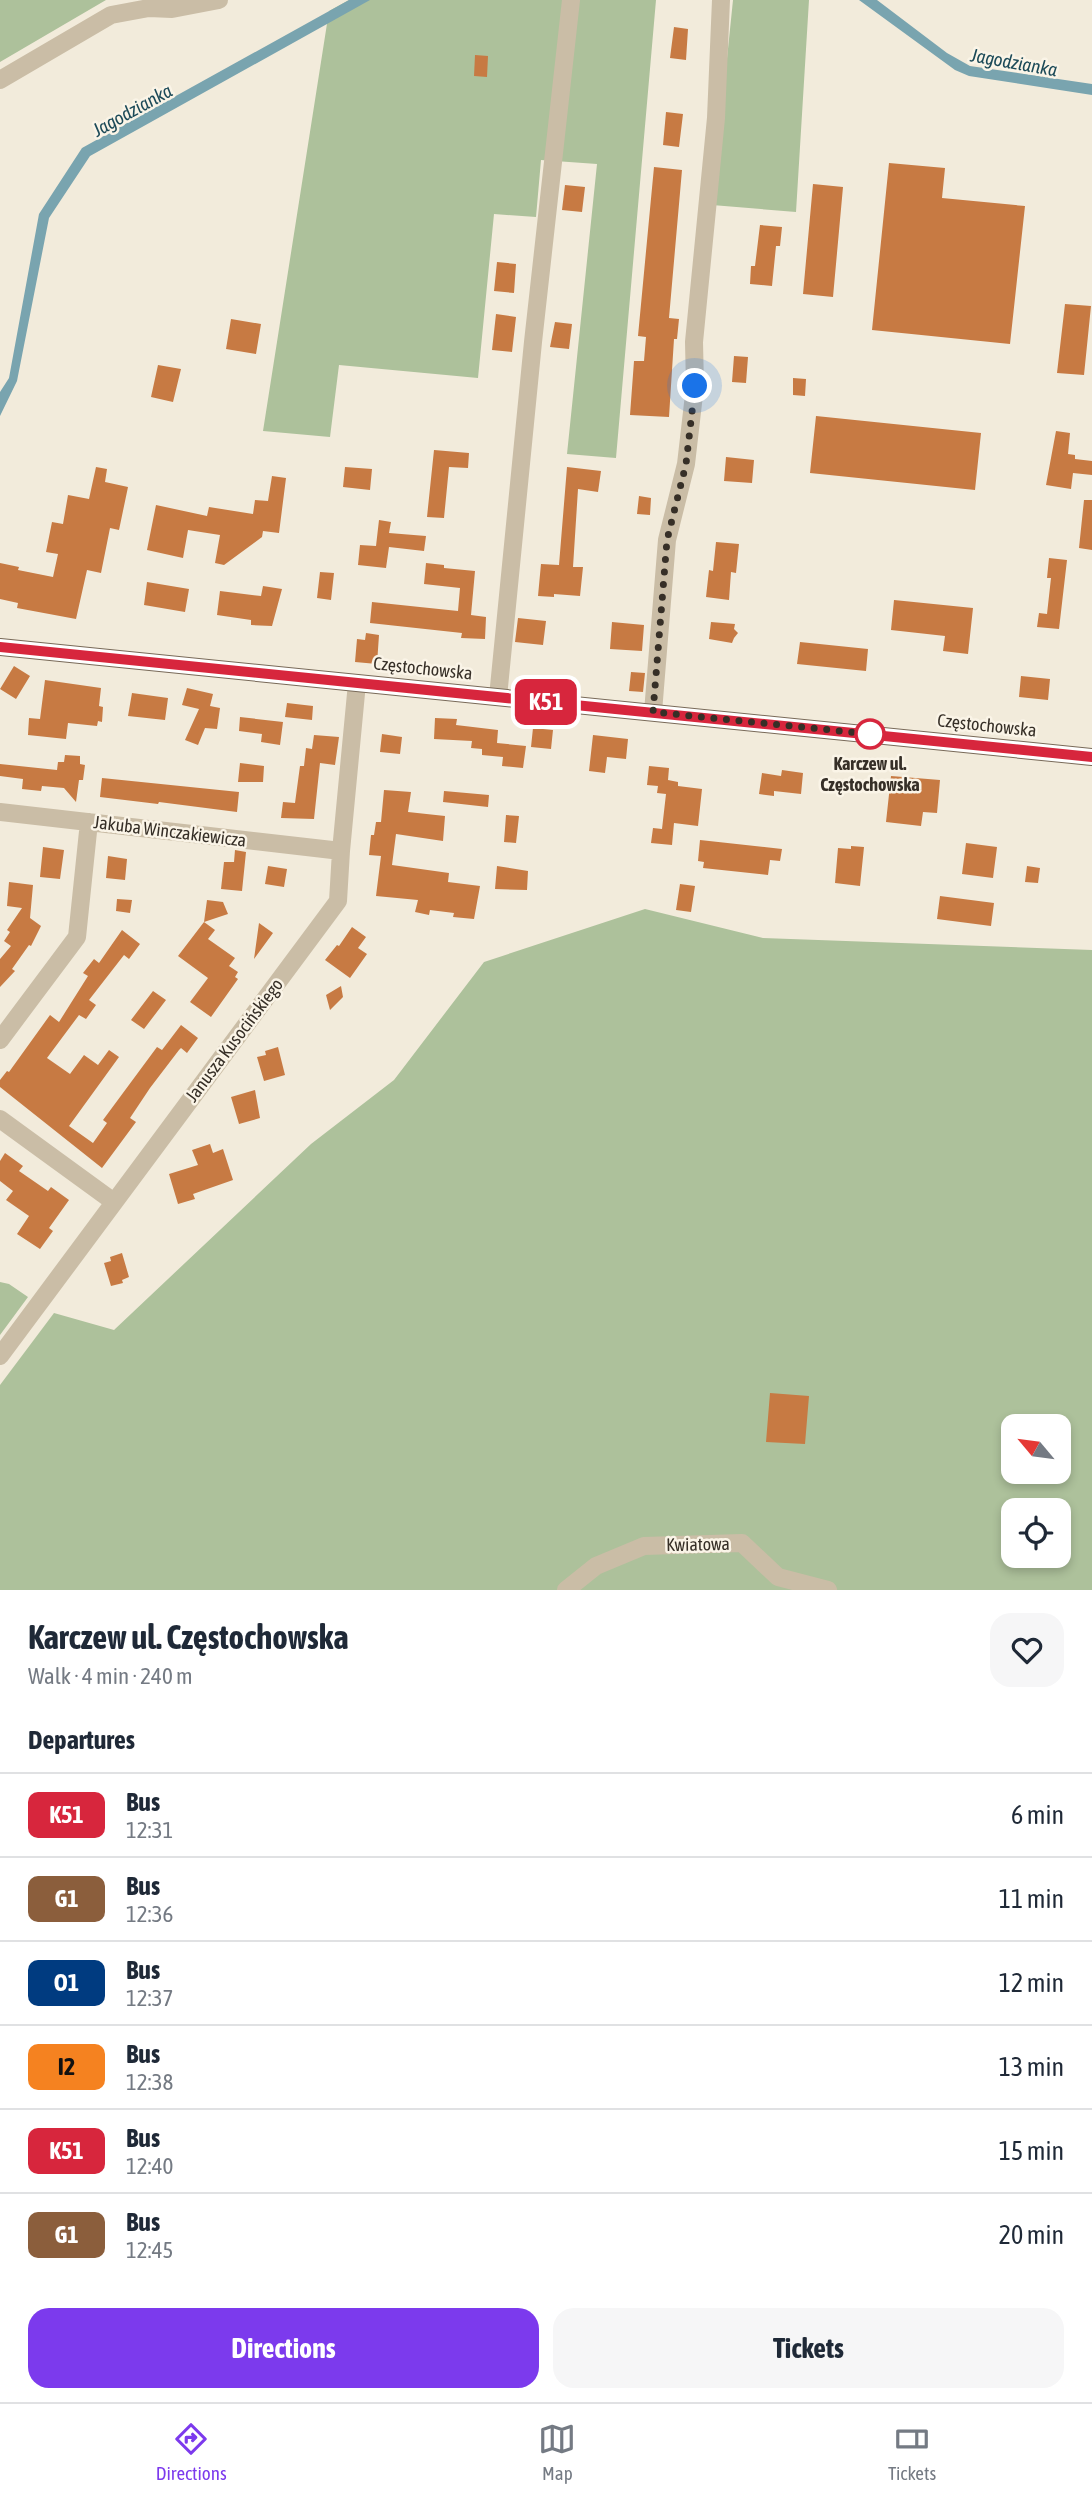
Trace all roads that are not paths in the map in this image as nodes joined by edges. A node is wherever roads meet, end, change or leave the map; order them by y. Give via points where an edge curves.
1 (219, 0) edge
2 (571, 0) edge
3 (721, 0) edge
4 (0, 80) edge
5 (0, 647) edge
6 (357, 683) junction
7 (498, 697) junction
8 (653, 712) junction
9 (1092, 757) edge
10 (0, 812) edge
11 (89, 822) junction
12 (341, 851) junction
13 (0, 1040) edge
14 (0, 1119) edge
15 (114, 1202) junction
16 (0, 1356) edge
17 (566, 1590) edge
18 (828, 1590) edge

1 - 4 street via 111,15
2 - 7 street
3 - 8 street via 716,118 694,342 695,386 686,464 667,540
5 - 6 main road, Częstochowska
6 - 7 main road, Częstochowska
6 - 12 street, Janusza Kusocińskiego
7 - 8 main road, Częstochowska
8 - 9 main road, Częstochowska
10 - 11 street, Jakuba Winczakiewicza
11 - 12 street, Jakuba Winczakiewicza
11 - 13 street via 77,937
12 - 15 street, Janusza Kusocińskiego via 338,901
14 - 15 street
15 - 16 street, Janusza Kusocińskiego
17 - 18 street, Kwiatowa via 596,1566 644,1546 742,1543 778,1577

